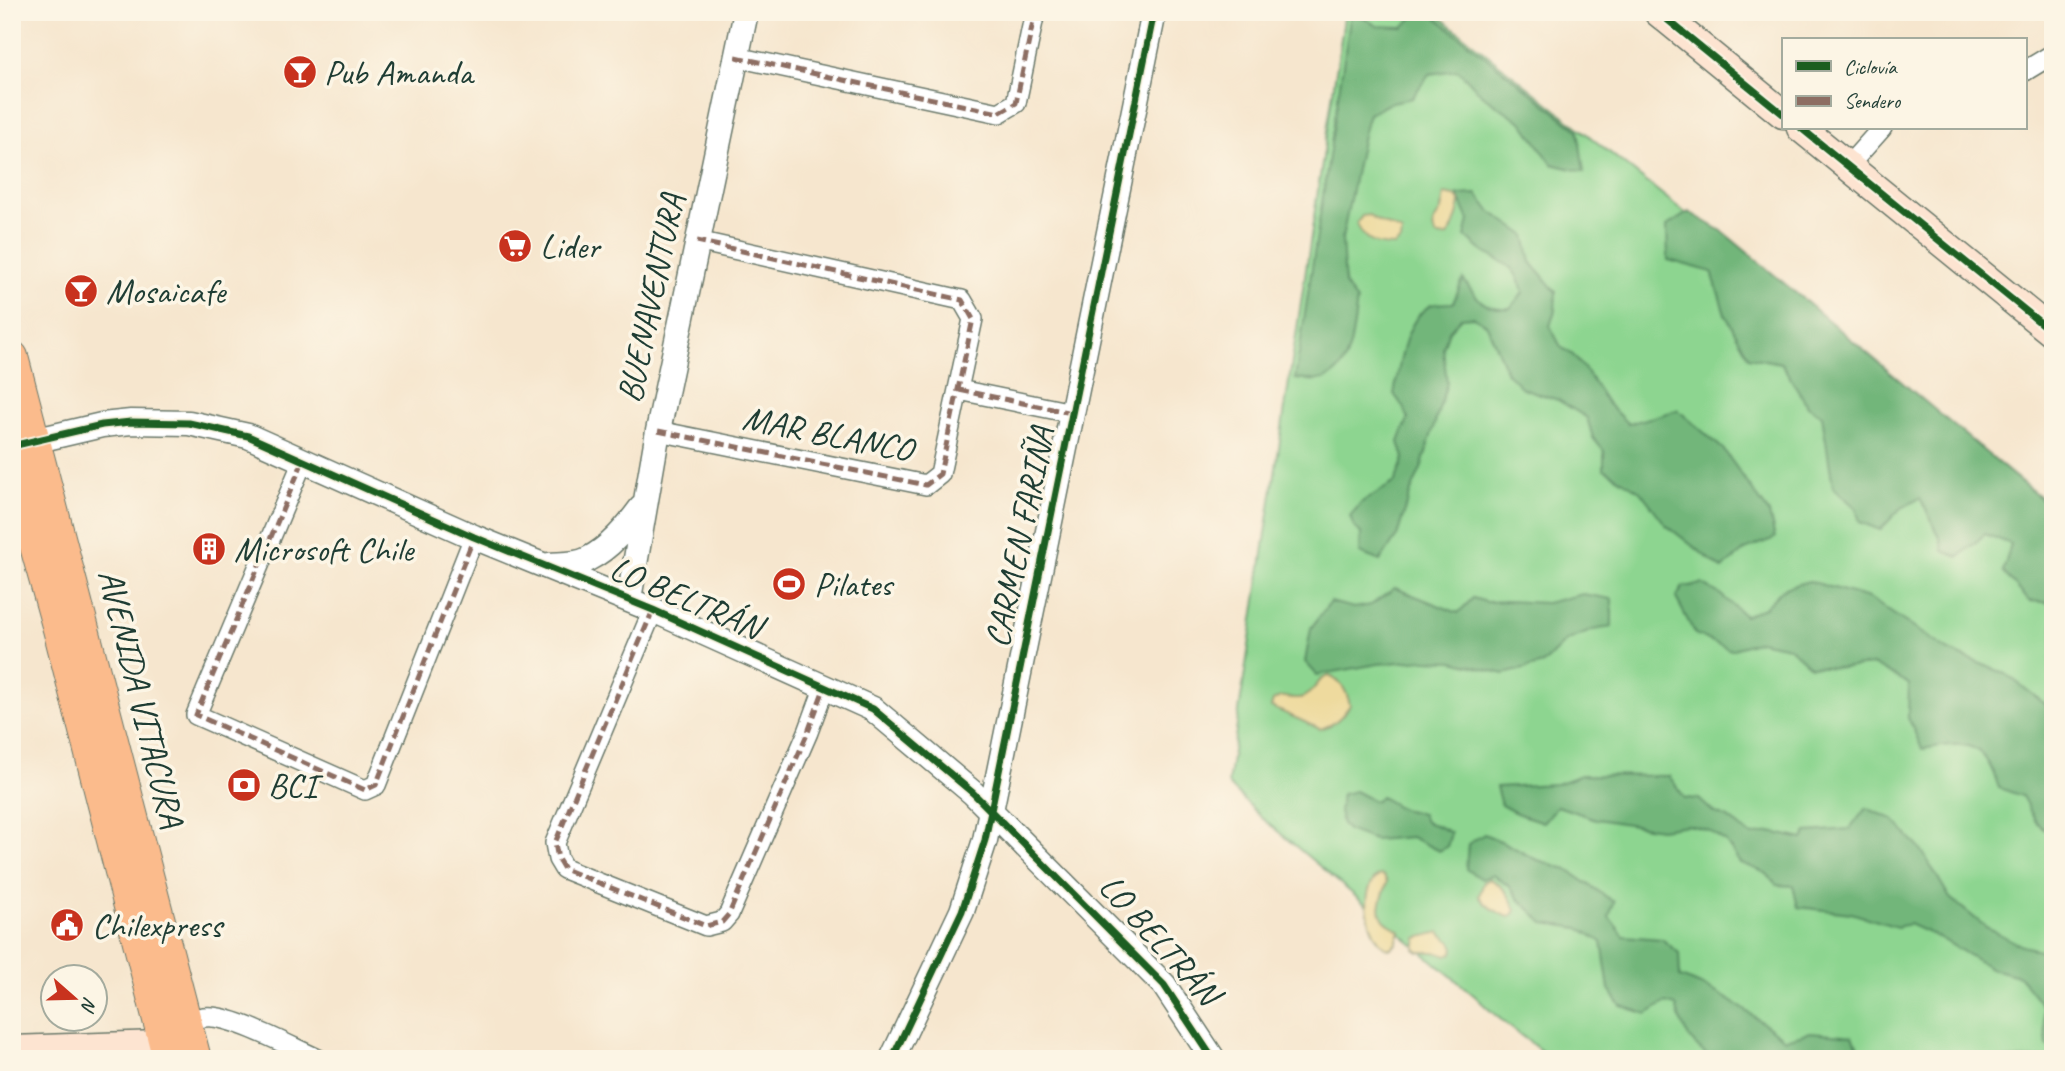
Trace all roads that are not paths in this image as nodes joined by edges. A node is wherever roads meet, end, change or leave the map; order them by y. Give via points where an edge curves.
1 (746, 12) edge
2 (1035, 12) edge
3 (1154, 12) edge
4 (1658, 12) edge
5 (2053, 54) edge
6 (736, 57) junction
7 (2026, 70) edge
8 (1782, 113) edge
9 (1803, 130) edge
10 (1880, 130) edge
11 (1848, 166) junction
12 (697, 241) junction
13 (2053, 332) edge
14 (12, 357) edge
15 (958, 390) junction
16 (1072, 413) junction
17 (657, 431) junction
18 (20, 449) edge
19 (303, 461) junction
20 (644, 505) junction
21 (474, 537) junction
22 (543, 565) junction
23 (629, 599) junction
24 (653, 610) junction
25 (825, 685) junction
26 (991, 812) junction
27 (181, 1046) edge
28 (12, 1050) edge
29 (318, 1059) edge
30 (892, 1059) edge
31 (1213, 1059) edge

1 - 6 street, BUENAVENTURA
2 - 6 street via 1016,103 999,113
3 - 16 street, CARMEN FARIÑA
4 - 8 main road
5 - 7 street
6 - 12 street, BUENAVENTURA
9 - 11 main road
10 - 11 street
11 - 13 main road
12 - 15 street, MAR BLANCO via 962,300 974,319
12 - 17 street, BUENAVENTURA
14 - 18 main road, AVENIDA VITACURA
15 - 16 street
15 - 17 street, MAR BLANCO via 940,474 926,485
16 - 26 street, CARMEN FARIÑA
17 - 20 street, BUENAVENTURA
18 - 19 street, LO BELTRÁN via 102,425 189,423 248,436
18 - 27 main road, AVENIDA VITACURA
19 - 21 street, LO BELTRÁN
19 - 21 street via 196,715 365,790 376,785
20 - 22 street via 621,534 588,559
20 - 23 street, BUENAVENTURA
21 - 22 street, LO BELTRÁN
22 - 23 street, LO BELTRÁN
23 - 24 street, LO BELTRÁN
24 - 25 street, LO BELTRÁN
24 - 25 street, LO BELTRÁN via 555,844 564,869 706,926 723,922
25 - 26 street, LO BELTRÁN via 873,709
26 - 30 street, CARMEN FARIÑA via 962,911
26 - 31 street, LO BELTRÁN via 1164,985
27 - 28 main road
27 - 29 street via 199,1017 212,1017

